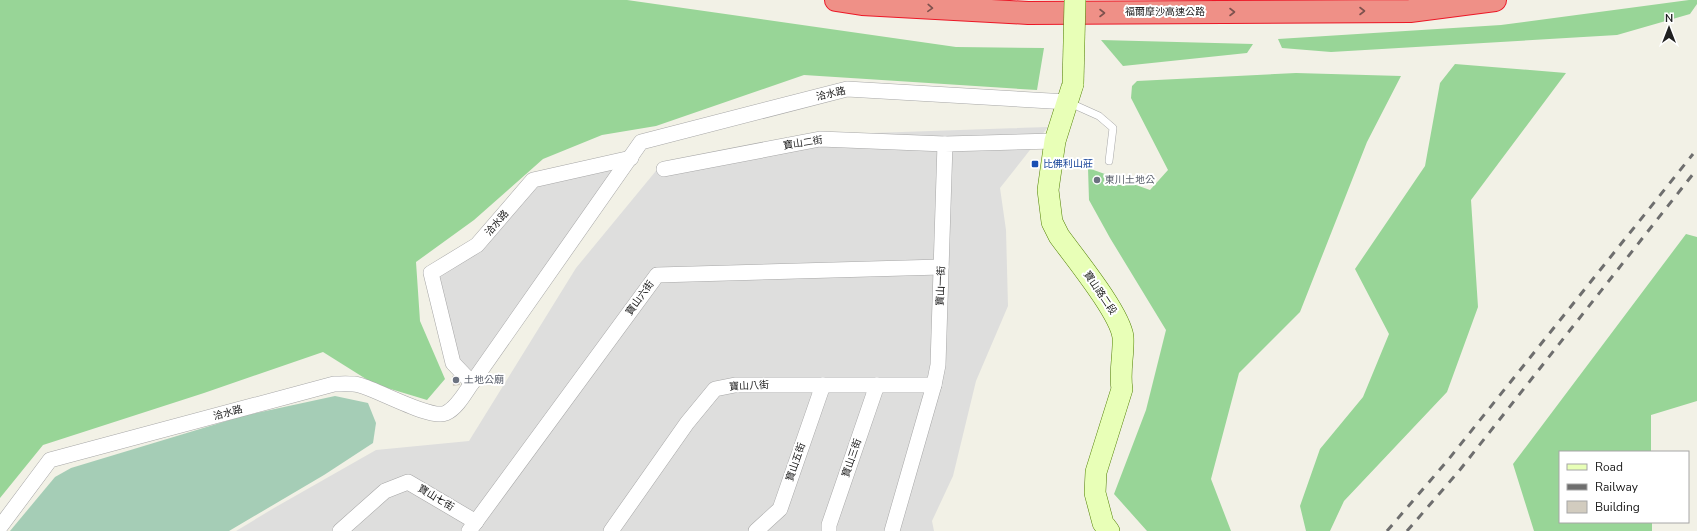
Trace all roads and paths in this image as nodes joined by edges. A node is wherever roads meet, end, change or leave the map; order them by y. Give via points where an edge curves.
1 (836, 0) edge
2 (1076, 0) edge
3 (1495, 0) edge
4 (1070, 93) junction
5 (1055, 141) junction
6 (945, 144) junction
7 (631, 158) junction
8 (1109, 161) dead end
9 (664, 169) dead end
10 (941, 267) junction
11 (472, 384) junction
12 (823, 385) junction
13 (877, 385) junction
14 (934, 385) junction
15 (0, 527) edge
16 (472, 527) edge
17 (340, 531) edge
18 (611, 531) edge
19 (757, 531) edge
20 (829, 531) edge
21 (892, 531) edge
22 (1109, 531) edge

1 -> 3 highway, 福爾摩沙高速公路 via 862,4 1028,13 1410,11
2 - 4 street, 寶山路二段, bridge
4 - 5 street, 寶山路二段
4 - 7 street, 洽水路 via 847,90 641,142
4 - 8 lane via 1113,128
5 - 6 street
5 - 22 street, 寶山路二段 via 1048,190 1052,222 1059,236 1115,315 1123,335 1122,389 1096,472 1095,492 1103,523
6 - 9 street, 寶山二街 via 820,139
6 - 10 street, 寶山一街
7 - 11 street, 洽水路
7 - 11 street, 洽水路 via 533,180 477,246 431,273 453,363
10 - 14 street, 寶山一街 via 938,365
10 - 16 street, 寶山六街 via 657,275
11 - 15 street, 洽水路 via 451,410 444,414 422,412 394,398 358,385 334,384 50,460
12 - 13 street, 寶山八街
12 - 18 street, 寶山八街 via 735,384 715,389 687,423
12 - 19 street, 寶山五街 via 780,509
13 - 14 street, 寶山八街
13 - 20 street, 寶山三街 via 828,525
14 - 21 street, 寶山一街
16 - 17 street, 寶山七街 via 408,482 385,491

